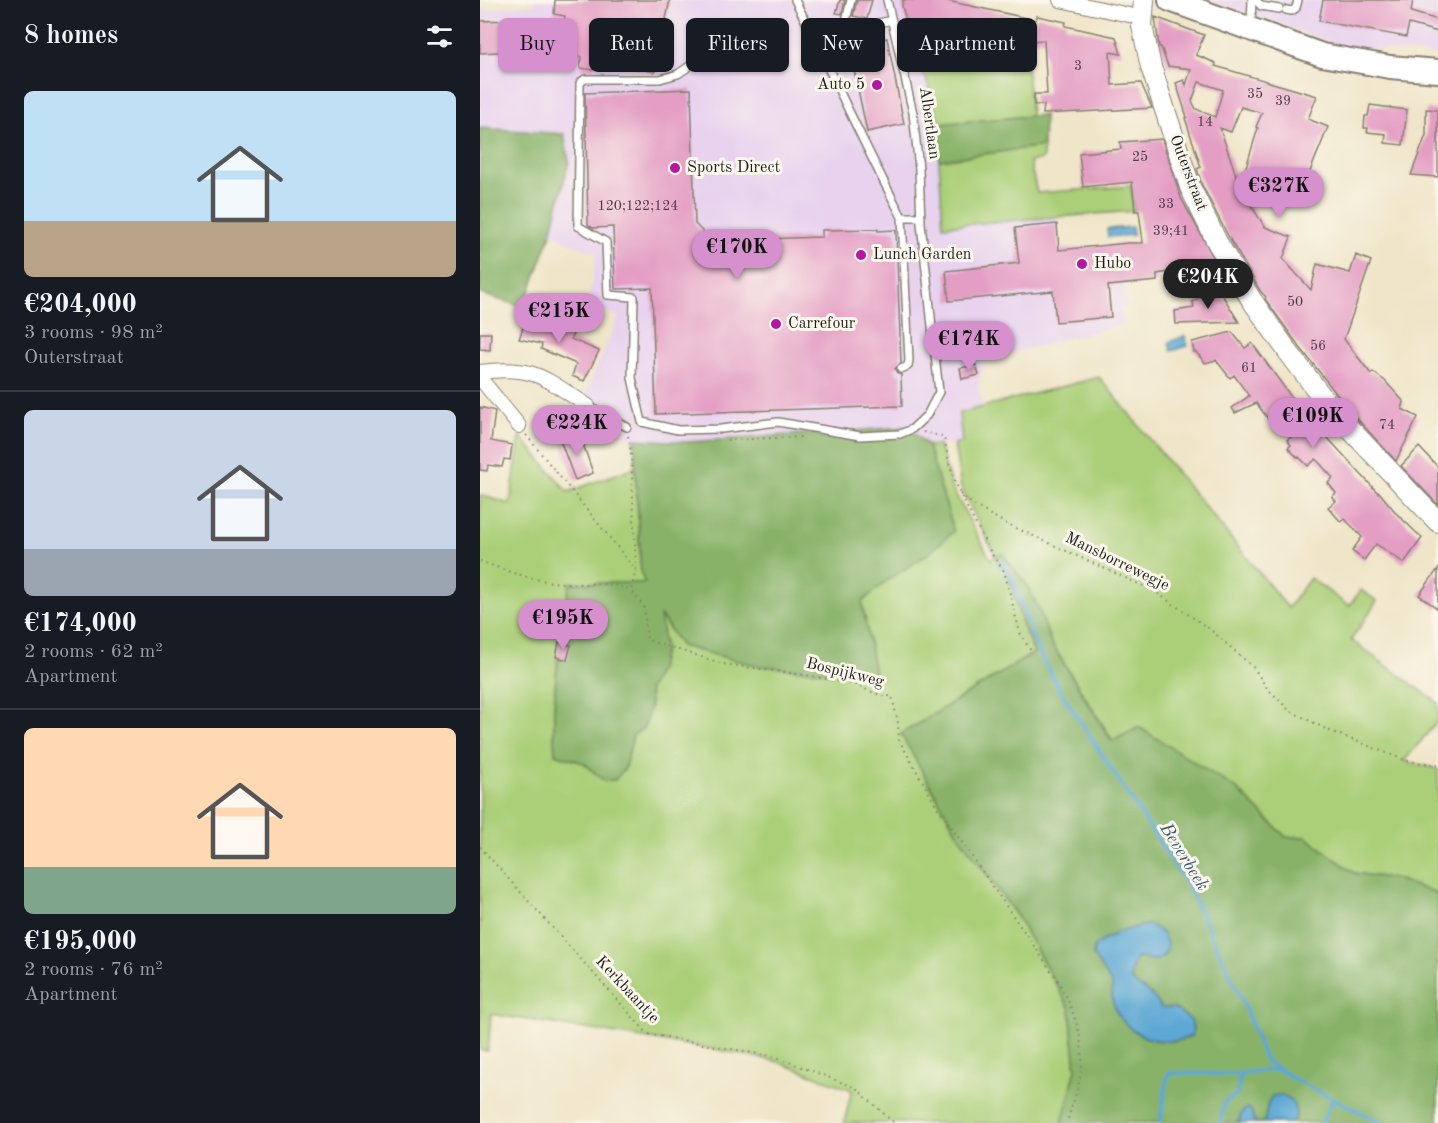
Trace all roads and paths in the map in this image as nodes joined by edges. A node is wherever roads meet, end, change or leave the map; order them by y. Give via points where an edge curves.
1 (795, 0) edge
2 (851, 0) edge
3 (887, 0) edge
4 (1059, 0) edge
5 (1170, 0) edge
6 (1254, 0) edge
7 (1298, 0) edge
8 (1144, 9) edge
9 (804, 18) edge
10 (847, 18) edge
11 (892, 20) junction
12 (885, 22) edge
13 (1250, 30) junction
14 (686, 69) edge
15 (1438, 71) edge
16 (830, 72) edge
17 (902, 217) junction
18 (921, 217) junction
19 (901, 369) dead end
20 (480, 372) edge
21 (480, 378) edge
22 (588, 406) joint
23 (519, 426) joint
24 (627, 427) joint
25 (912, 429) junction
26 (960, 494) junction
27 (1438, 522) edge
28 (480, 561) edge
29 (636, 570) junction
30 (631, 590) junction
31 (1031, 651) dead end
32 (1438, 765) edge
33 (480, 847) edge
34 (894, 1123) edge
35 (1067, 1123) edge

1 - 9 lane
2 - 10 lane
3 - 11 lane, Albertlaan
4 - 8 street
5 - 13 main road
6 - 7 lane via 1261,6 1293,11
6 - 13 lane
8 - 27 street, Outerstraat via 1142,26 1151,67 1190,187 1217,242 1251,299 1332,410
11 - 12 lane
11 - 18 lane, Albertlaan via 913,113
13 - 15 main road via 1333,57
14 - 25 lane via 660,80 580,82 578,226 606,242 608,295 634,297 632,378 642,422 678,430 778,423 860,436 900,434
16 - 17 lane
17 - 18 lane
17 - 19 lane via 909,360 908,366
18 - 25 lane, Albertlaan via 939,393 927,415
20 - 22 street via 507,369 532,373
21 - 23 street
22 - 24 lane
23 - 29 path
24 - 29 path
25 - 26 path via 944,437
26 - 31 path via 1004,571 1020,633
26 - 32 path, Mansborrewegje via 1005,523 1154,591 1211,630 1254,668 1289,710 1330,731 1407,761
28 - 30 path via 511,573 560,583 616,584
29 - 30 path
30 - 35 path, Bospijkweg via 644,607 647,640 723,664 812,676 892,696 898,740 936,806 1059,982 1073,1009 1083,1065
33 - 34 path, Kerkbaantje via 648,1034 776,1057 856,1088

